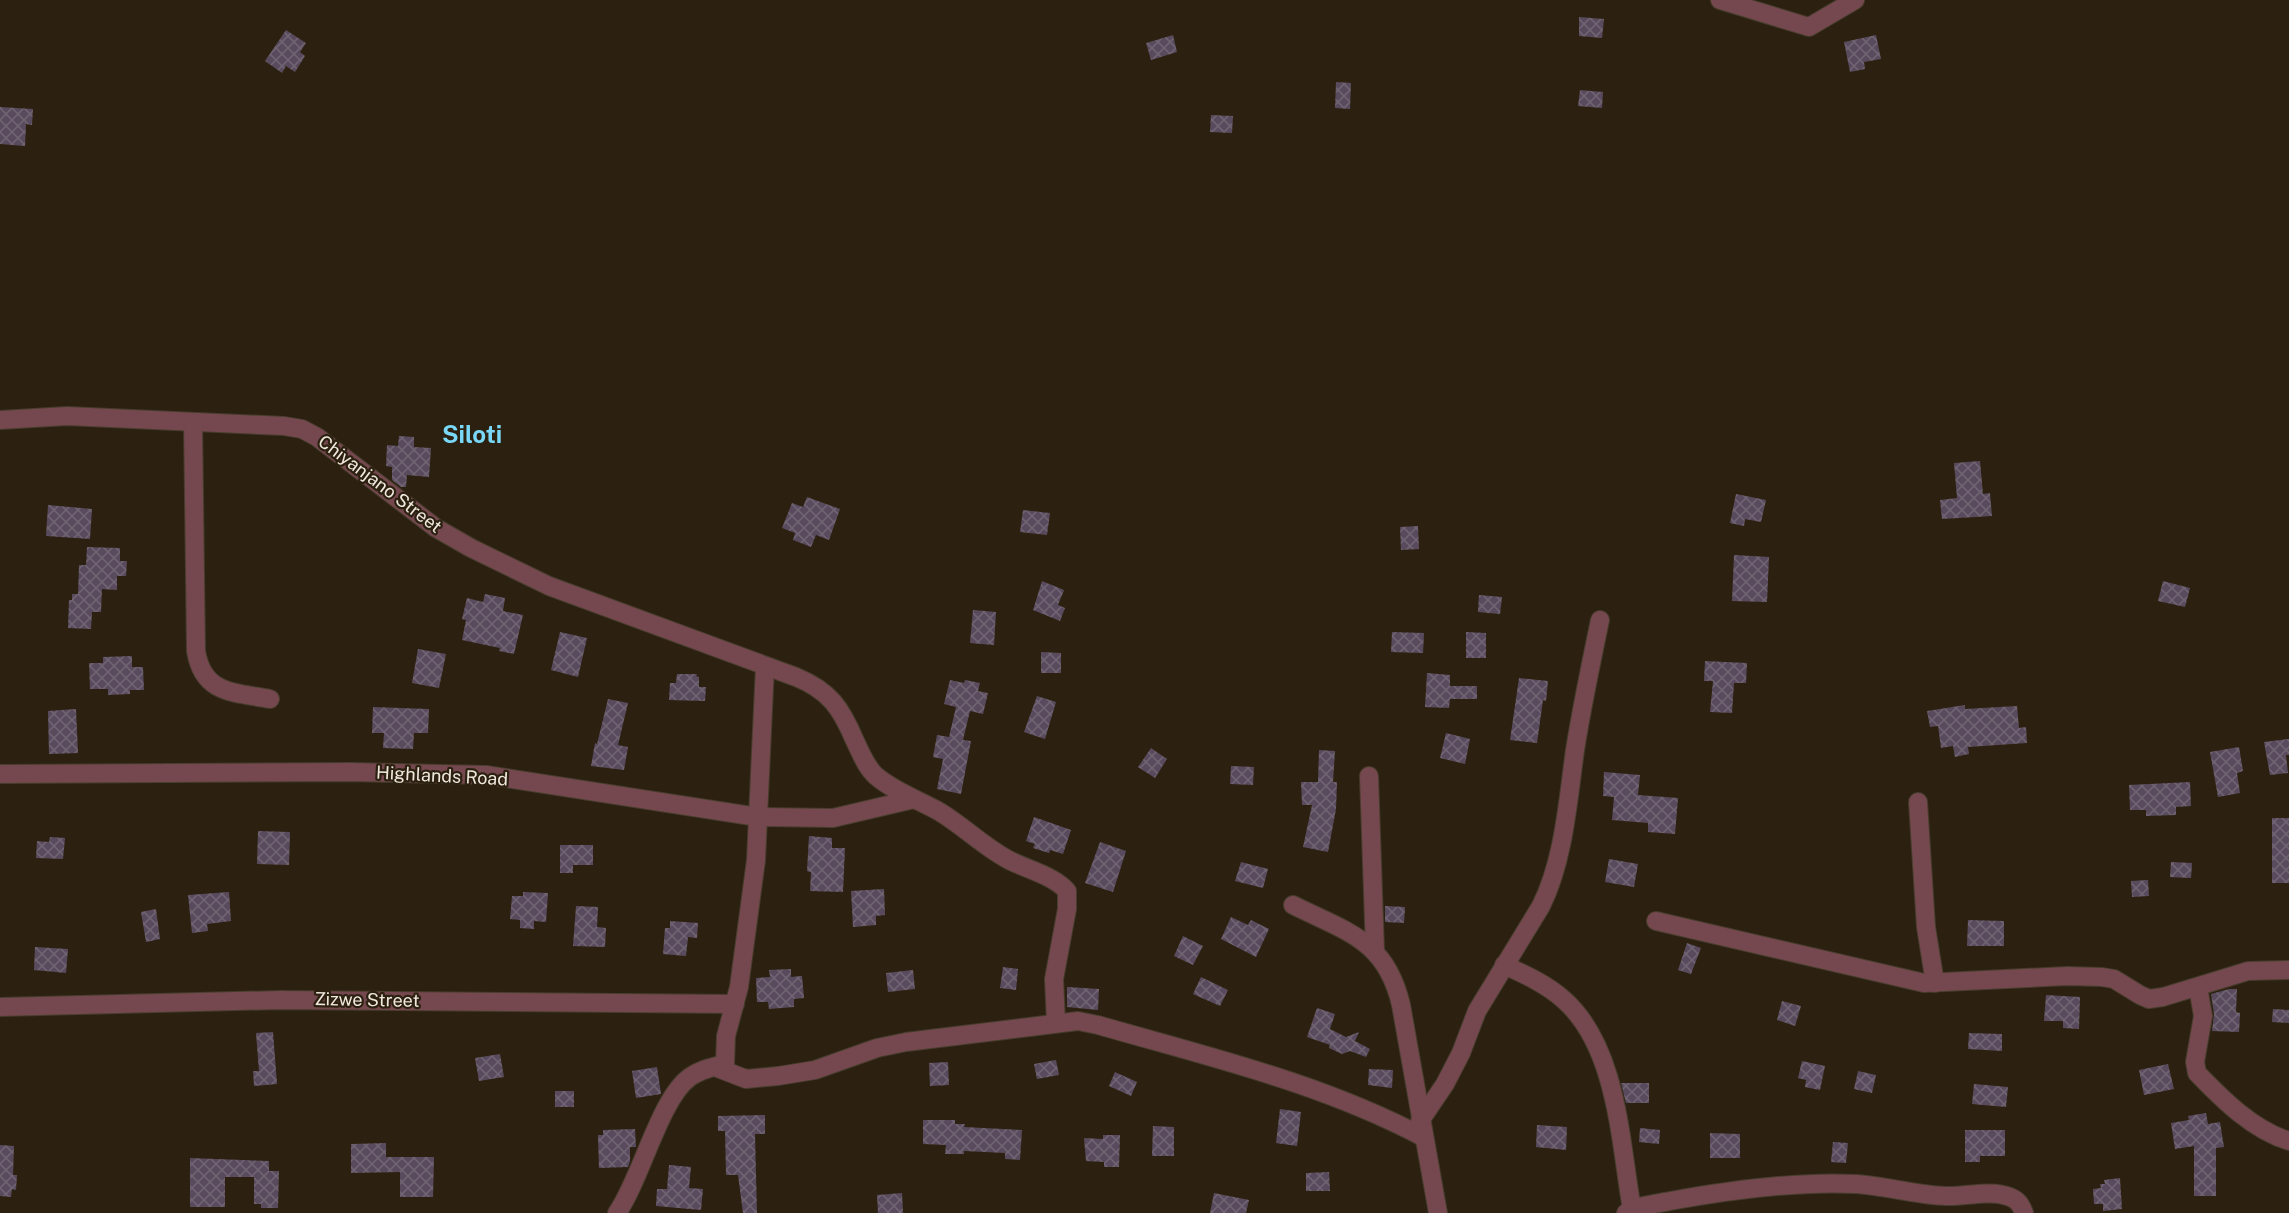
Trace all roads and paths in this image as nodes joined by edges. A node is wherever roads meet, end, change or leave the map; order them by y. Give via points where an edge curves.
1 (1720, 0) edge
2 (1855, 0) edge
3 (0, 420) edge
4 (193, 422) junction
5 (1600, 620) dead end
6 (765, 666) junction
7 (270, 699) dead end
8 (0, 774) edge
9 (1369, 776) dead end
10 (914, 799) junction
11 (1918, 802) dead end
12 (758, 817) junction
13 (1293, 905) dead end
14 (1656, 921) dead end
15 (1375, 951) junction
16 (1504, 965) junction
17 (2289, 970) edge
18 (1935, 983) junction
19 (2198, 987) junction
20 (735, 1004) junction
21 (0, 1007) edge
22 (1056, 1022) junction
23 (715, 1067) junction
24 (1422, 1129) junction
25 (2289, 1141) edge
26 (1688, 1206) edge
27 (1629, 1211) edge
28 (617, 1213) edge
29 (1438, 1213) edge
30 (2024, 1213) edge

1 - 2 street via 1809,27
3 - 4 street, Chiyanjano Street via 67,416
4 - 6 street, Chiyanjano Street via 284,426 310,432 436,528 471,548 549,586
4 - 7 street via 198,663 209,682 219,688
5 - 16 street via 1554,875 1542,906
6 - 10 street, Chiyanjano Street via 810,683 829,696 868,767 890,786
6 - 12 street
8 - 12 street, Highlands Road via 486,775
9 - 15 street
10 - 12 street, Highlands Road via 833,818
10 - 22 street, Chiyanjano Street via 956,822 1004,857 1057,882 1067,891 1054,979
11 - 18 street via 1926,927
12 - 20 street via 751,903
13 - 15 street
14 - 18 street
15 - 24 street via 1397,989
16 - 24 street via 1477,1011 1461,1053
16 - 27 street via 1535,979 1564,999 1595,1045 1614,1097
17 - 19 street via 2248,971
18 - 19 street via 2102,977 2114,979 2149,999
19 - 25 street via 2203,1016 2195,1062 2197,1073 2258,1128
20 - 21 street, Zizwe Street via 280,1000
20 - 23 street via 726,1036 725,1064
22 - 23 street via 892,1044 815,1070 778,1077 746,1079
22 - 24 street via 1098,1025 1271,1074
23 - 28 street via 690,1076 677,1091
24 - 29 street
26 - 27 street
26 - 30 street via 1782,1187 1857,1184 1945,1196 2009,1196 2019,1202

